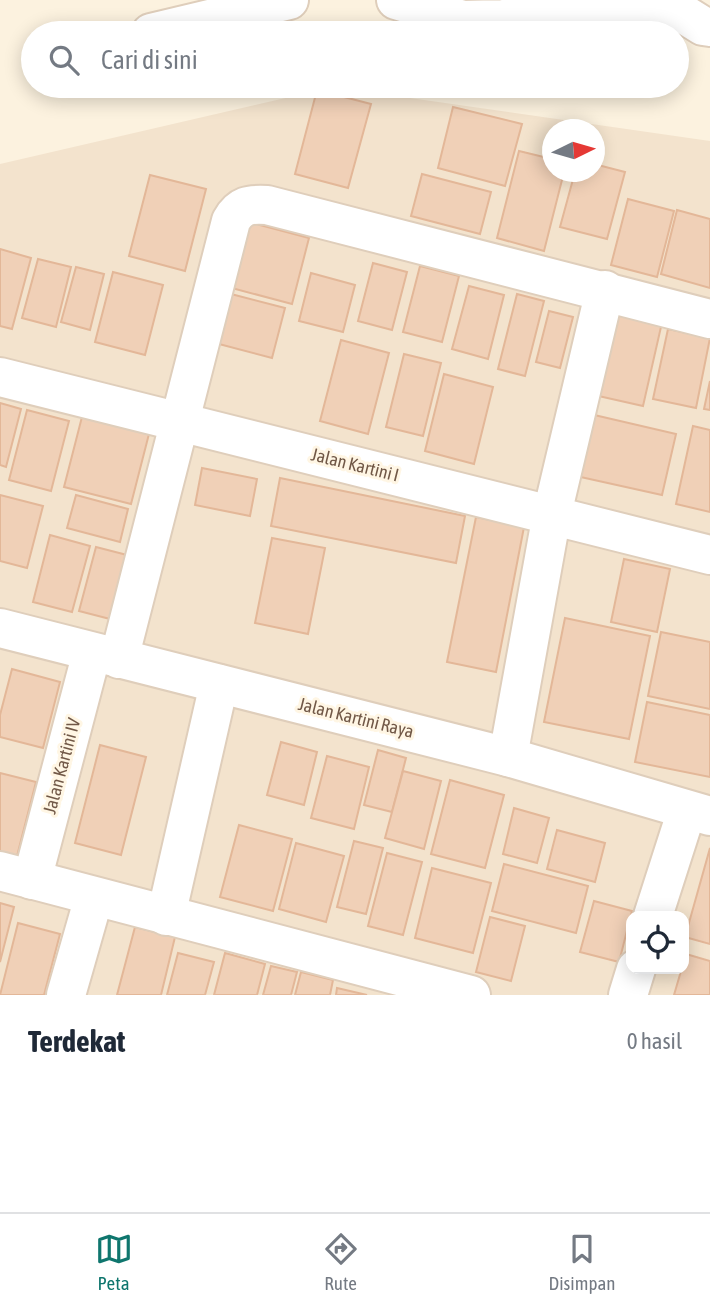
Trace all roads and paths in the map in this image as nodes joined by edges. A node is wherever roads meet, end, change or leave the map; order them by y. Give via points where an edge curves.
1 (289, 0) edge
2 (397, 0) edge
3 (675, 4) edge
4 (201, 21) edge
5 (710, 27) edge
6 (604, 290) junction
7 (710, 319) edge
8 (0, 377) edge
9 (180, 420) junction
10 (552, 514) junction
11 (710, 555) edge
12 (0, 628) edge
13 (105, 656) junction
14 (219, 684) junction
15 (508, 757) junction
16 (699, 813) edge
17 (16, 876) edge
18 (94, 897) junction
19 (655, 911) edge
20 (166, 916) junction
21 (634, 974) edge
22 (66, 995) edge
23 (471, 995) edge
24 (628, 995) edge

1 - 4 street
2 - 3 street via 464,20 504,19 552,8
3 - 5 street
6 - 7 street
6 - 9 street, Jalan Kartini IV via 267,205 245,205 231,221
6 - 10 street
8 - 9 street, Jalan Kartini I
9 - 10 street, Jalan Kartini I
9 - 13 street, Jalan Kartini IV
10 - 11 street, Jalan Kartini I
10 - 15 street
12 - 13 street, Jalan Kartini Raya
13 - 14 street, Jalan Kartini Raya
13 - 17 street, Jalan Kartini IV
14 - 15 street, Jalan Kartini Raya
14 - 20 street
15 - 16 street, Jalan Kartini Raya
16 - 19 street
17 - 18 street
18 - 20 street
18 - 22 street
20 - 23 street
21 - 24 street

